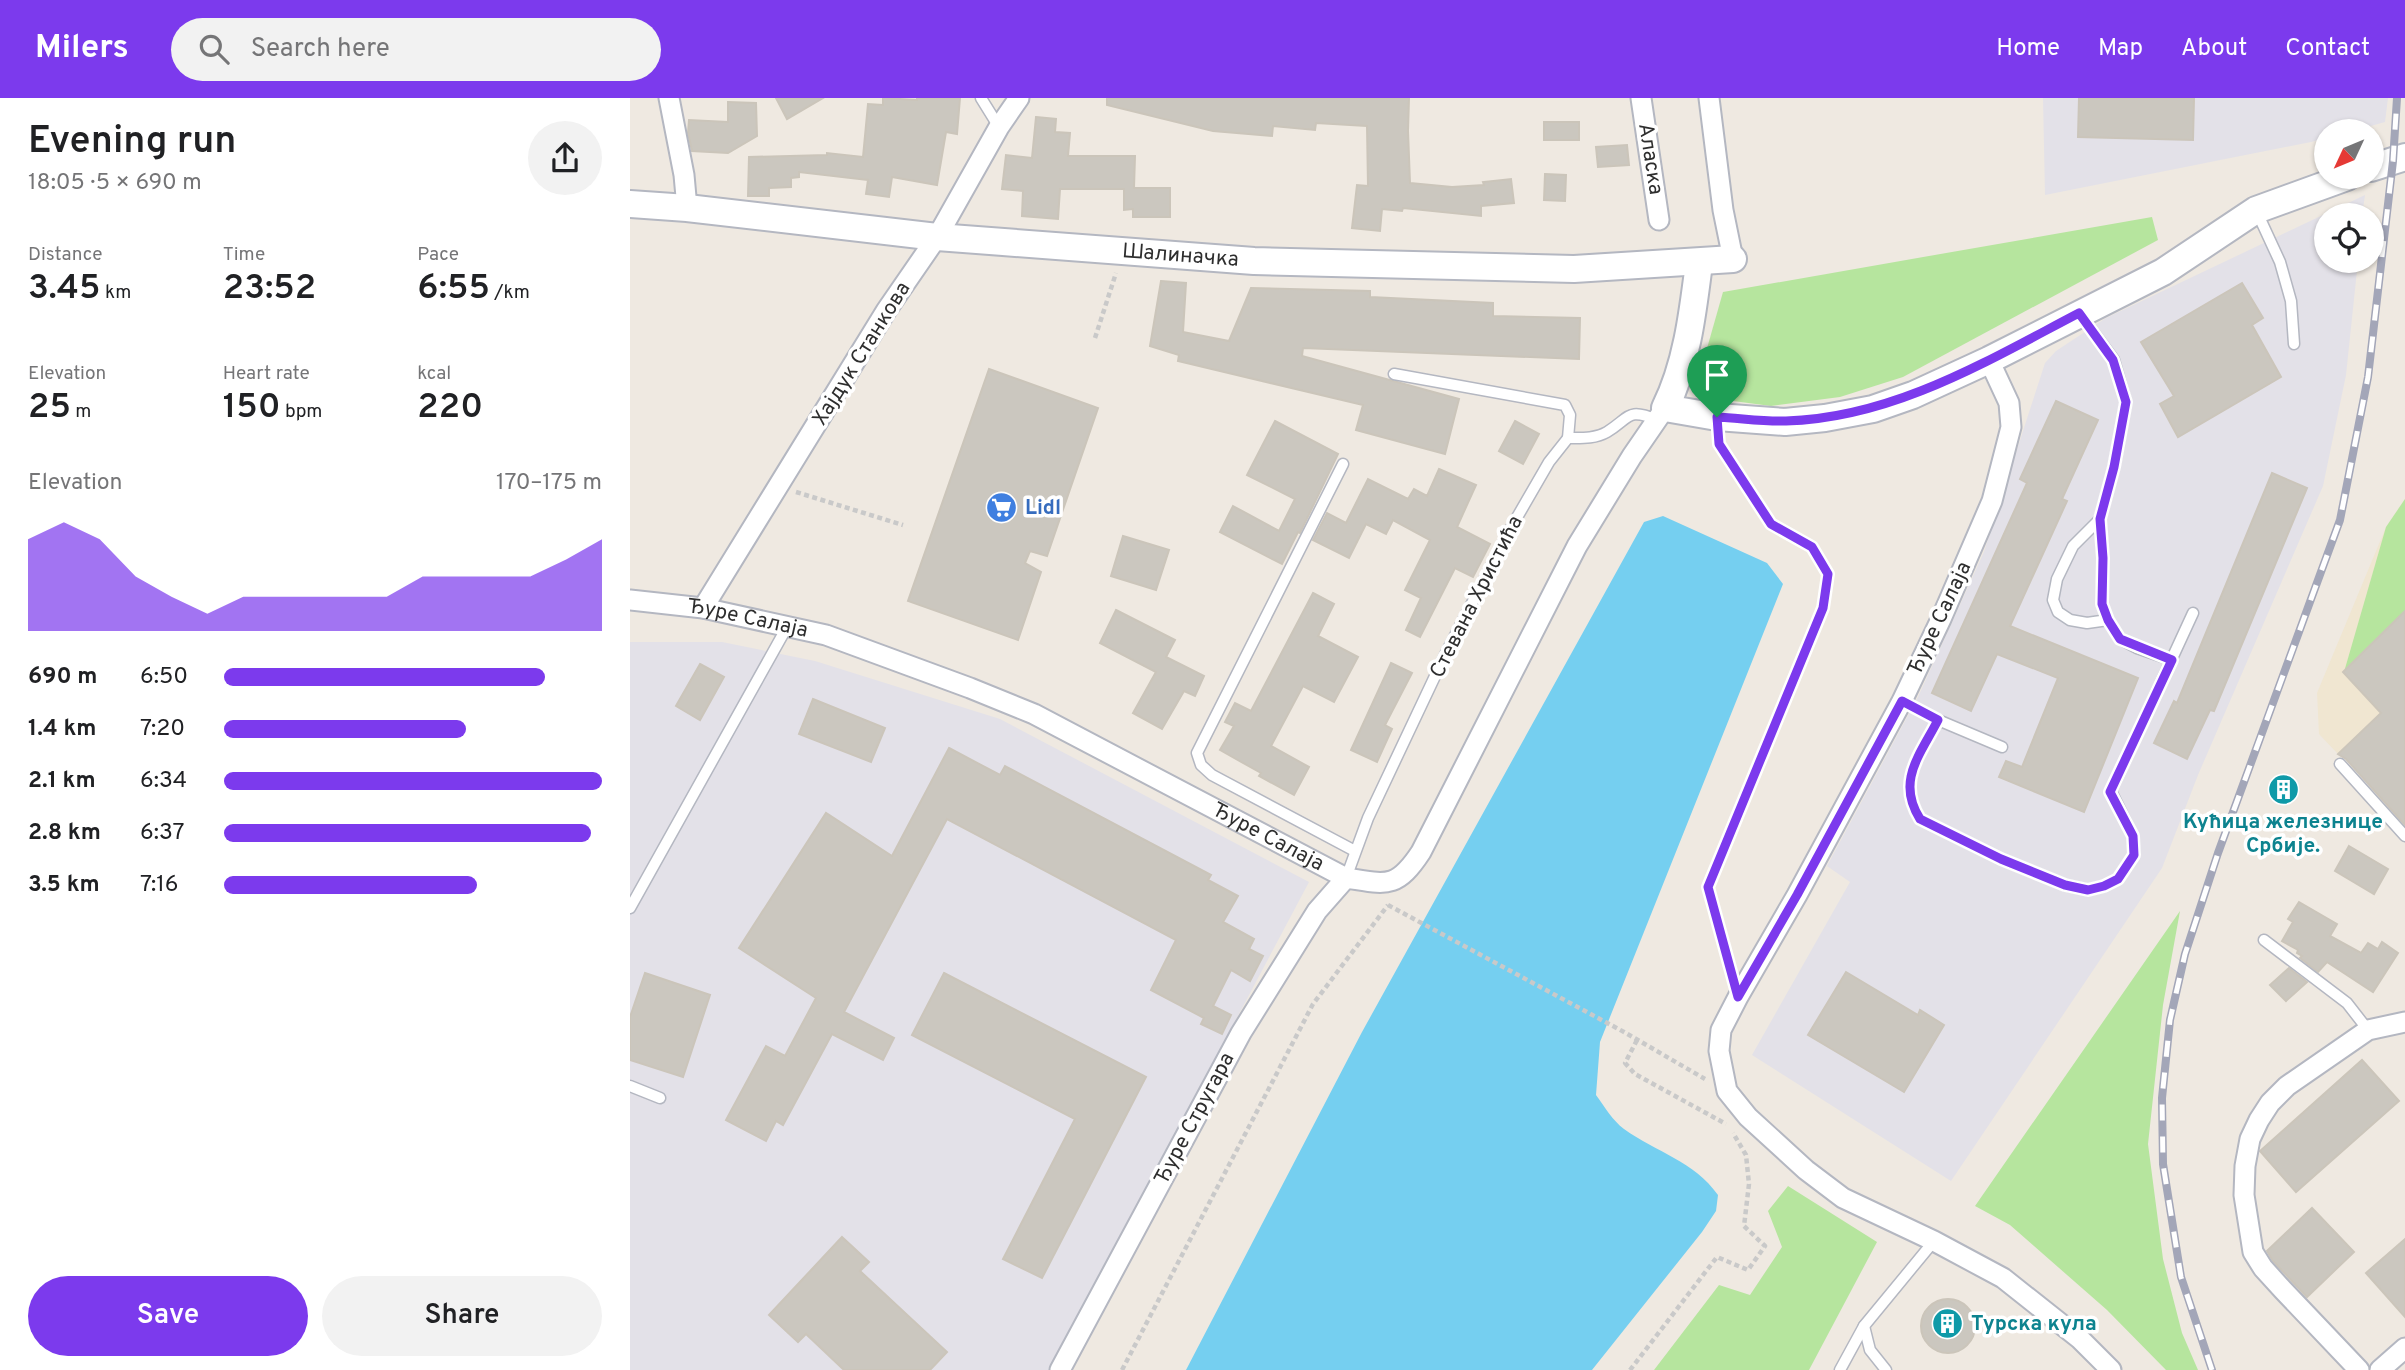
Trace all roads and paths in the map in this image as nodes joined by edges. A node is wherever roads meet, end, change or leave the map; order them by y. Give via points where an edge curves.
1 (668, 98) edge
2 (981, 98) edge
3 (1641, 98) edge
4 (1709, 98) edge
5 (1019, 100) edge
6 (999, 127) junction
7 (2405, 158) edge
8 (2384, 164) edge
9 (2314, 189) edge
10 (630, 204) edge
11 (687, 208) junction
12 (2256, 210) junction
13 (1659, 220) dead end
14 (937, 237) junction
15 (1122, 252) junction
16 (1733, 259) joint
17 (1699, 263) junction
18 (2079, 313) junction
19 (1096, 338) dead end
20 (2294, 344) dead end
21 (1989, 360) junction
22 (1394, 374) dead end
23 (1661, 414) junction
24 (1717, 417) junction
25 (1568, 438) junction
26 (1343, 464) dead end
27 (778, 487) junction
28 (2100, 519) junction
29 (903, 525) dead end
30 (630, 600) edge
31 (703, 608) junction
32 (2193, 613) dead end
33 (2108, 620) junction
34 (787, 627) junction
35 (2172, 660) junction
36 (1902, 701) junction
37 (1938, 720) junction
38 (2002, 747) dead end
39 (2340, 764) dead end
40 (2405, 835) edge
41 (1355, 850) junction
42 (1346, 877) junction
43 (1388, 905) dead end
44 (630, 908) edge
45 (1408, 917) dead end
46 (2264, 940) dead end
47 (1738, 997) junction
48 (2405, 1023) edge
49 (2368, 1030) junction
50 (1637, 1040) junction
51 (630, 1086) edge
52 (1727, 1091) junction
53 (660, 1098) dead end
54 (1934, 1241) junction
55 (1864, 1326) junction
56 (2405, 1348) edge
57 (1060, 1370) edge
58 (1122, 1370) edge
59 (1630, 1370) edge
60 (1840, 1370) edge
61 (1886, 1370) edge
62 (2111, 1370) edge
63 (2359, 1370) edge
64 (2380, 1370) edge

1 - 11 street
2 - 6 lane
3 - 13 street, Аласка
4 - 16 street
5 - 6 street, Хајдук Станкова
6 - 14 street, Хајдук Станкова
7 - 8 main road
9 - 12 main road
10 - 11 main road, Шалиначка
11 - 14 main road, Шалиначка
12 - 18 main road via 2163,272
12 - 20 lane via 2280,262 2291,301
14 - 15 main road, Шалиначка
14 - 27 street, Хајдук Станкова
15 - 17 main road, Шалиначка via 1456,267 1574,269
15 - 19 path
16 - 17 main road, Шалиначка
17 - 23 main road, Ђуре Салаја via 1682,365
18 - 21 main road
18 - 28 lane via 2113,360 2126,402
21 - 24 main road via 1873,409 1785,422
21 - 36 street, Ђуре Салаја via 2009,403 2011,428 2004,457 1973,550
22 - 25 lane via 1564,405 1570,415
23 - 24 main road
23 - 25 lane via 1629,414 1606,433
23 - 42 street, Ђуре Салаја via 1577,546 1421,852 1395,880 1381,884
24 - 47 path via 1719,444 1771,524 1812,547 1828,574 1823,608 1708,887
25 - 41 lane, Стевана Христића via 1518,516 1445,655
26 - 41 lane via 1196,753 1212,775
27 - 29 path
27 - 31 street, Хајдук Станкова
28 - 33 lane via 2102,604
28 - 33 lane via 2073,546 2057,579 2053,600 2058,612 2070,620
30 - 31 street, Ђуре Салаја
31 - 34 street, Ђуре Салаја
32 - 35 lane
33 - 35 lane via 2120,639
34 - 42 street, Ђуре Салаја via 826,635 1034,713
34 - 44 lane
35 - 37 lane via 2110,792 2133,836 2134,855 2118,879 2104,886 2088,890 2065,885 1920,819 1912,806 1910,776
36 - 37 lane
36 - 47 street, Ђуре Салаја
37 - 38 lane
39 - 40 lane
41 - 42 lane, Стевана Христића
42 - 57 street, Ђуре Стругара via 1317,911 1241,1032
43 - 58 path via 1314,1004
45 - 50 path
46 - 49 lane via 2347,1003
47 - 52 street, Ђуре Салаја via 1721,1030 1719,1051
48 - 49 street
49 - 63 street via 2270,1103 2250,1139 2244,1185 2253,1252
50 - 52 path
50 - 59 path via 1625,1063 1635,1074 1728,1125 1746,1155 1749,1184 1744,1226 1765,1246 1748,1270 1717,1257
51 - 53 lane
52 - 54 street via 1773,1141 1843,1198
54 - 55 lane
54 - 62 street via 2003,1278
55 - 60 lane
55 - 61 lane via 1870,1350
56 - 64 street

